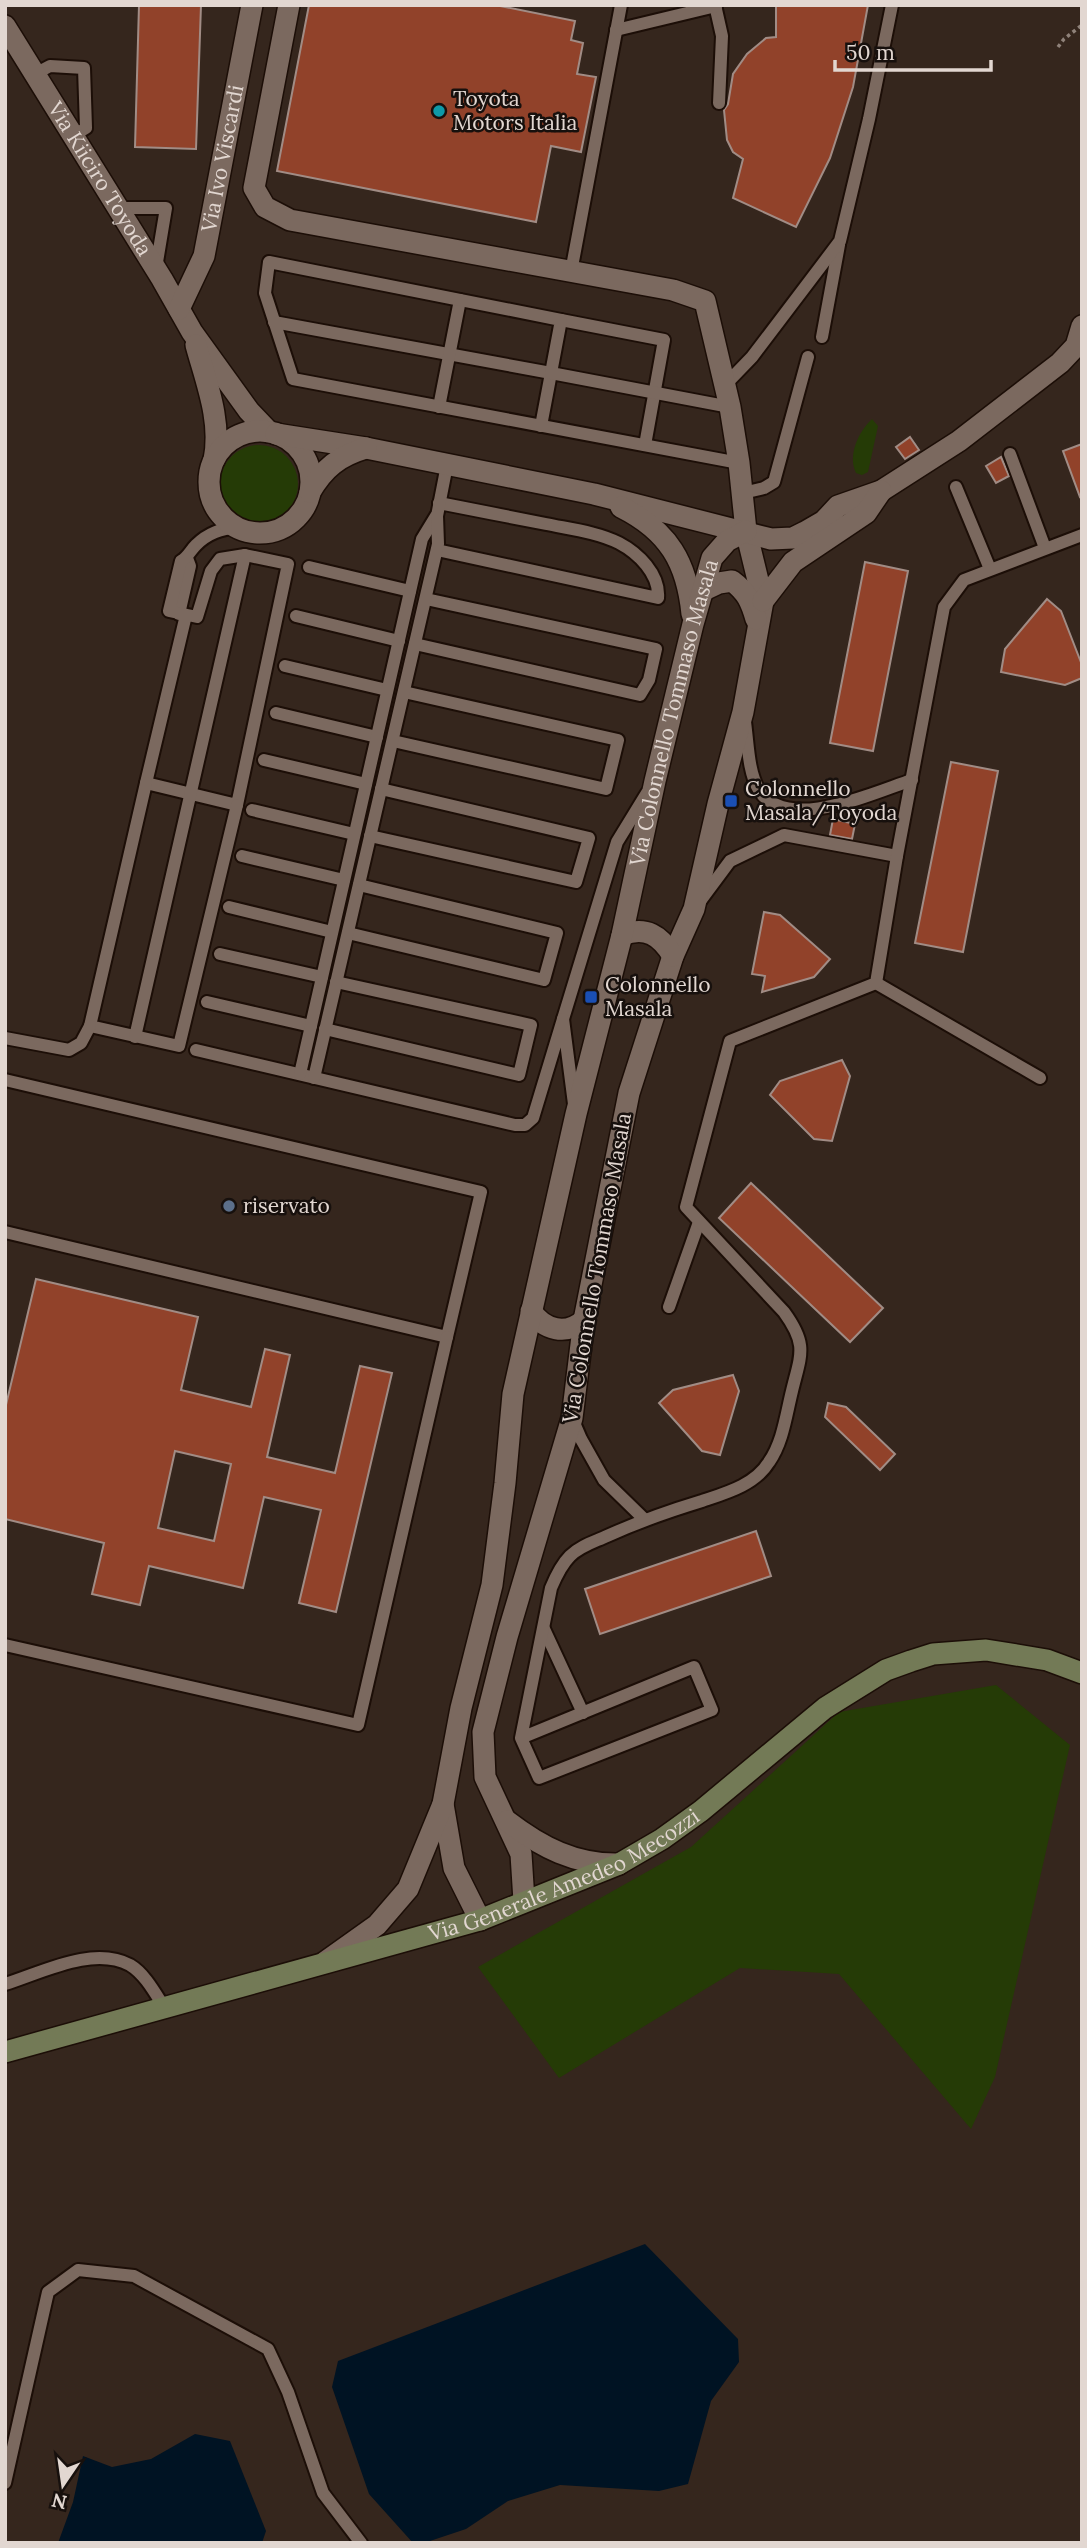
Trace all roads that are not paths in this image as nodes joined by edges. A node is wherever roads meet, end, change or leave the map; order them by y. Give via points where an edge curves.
1 (252, 5) edge
2 (289, 5) edge
3 (621, 5) edge
4 (892, 5) edge
5 (716, 6) edge
6 (5, 26) edge
7 (616, 30) junction
8 (35, 74) junction
9 (719, 103) dead end
10 (74, 136) junction
11 (118, 208) junction
12 (840, 241) junction
13 (156, 268) junction
14 (571, 272) junction
15 (460, 300) junction
16 (179, 309) junction
17 (561, 320) junction
18 (274, 322) junction
19 (1082, 326) edge
20 (192, 332) junction
21 (822, 337) dead end
22 (450, 354) junction
23 (808, 357) dead end
24 (551, 373) junction
25 (725, 385) junction
26 (655, 393) junction
27 (439, 407) junction
28 (730, 407) junction
29 (541, 426) junction
30 (272, 433) junction
31 (645, 445) junction
32 (366, 448) junction
33 (1010, 454) dead end
34 (214, 461) junction
35 (739, 463) junction
36 (447, 465) junction
37 (956, 487) dead end
38 (881, 491) junction
39 (310, 492) junction
40 (743, 492) junction
41 (594, 494) junction
42 (438, 509) junction
43 (237, 527) junction
44 (746, 531) junction
45 (1082, 534) edge
46 (1045, 548) junction
47 (437, 550) junction
48 (245, 555) junction
49 (309, 567) dead end
50 (990, 569) junction
51 (410, 591) junction
52 (702, 591) junction
53 (426, 599) junction
54 (763, 601) junction
55 (183, 614) junction
56 (296, 616) dead end
57 (693, 624) junction
58 (758, 625) junction
59 (399, 640) junction
60 (415, 644) junction
61 (285, 666) dead end
62 (387, 690) junction
63 (404, 692) junction
64 (743, 712) junction
65 (276, 713) dead end
66 (377, 737) junction
67 (393, 741) junction
68 (264, 760) dead end
69 (912, 780) junction
70 (655, 781) junction
71 (146, 783) junction
72 (366, 784) junction
73 (381, 789) junction
74 (190, 794) junction
75 (237, 805) junction
76 (252, 810) dead end
77 (354, 834) junction
78 (370, 836) junction
79 (242, 856) dead end
80 (897, 856) junction
81 (344, 880) junction
82 (359, 885) junction
83 (229, 907) dead end
84 (694, 909) junction
85 (332, 932) junction
86 (348, 933) junction
87 (622, 935) junction
88 (220, 954) dead end
89 (673, 956) junction
90 (322, 977) junction
91 (336, 982) junction
92 (876, 983) junction
93 (207, 1002) dead end
94 (563, 1018) junction
95 (90, 1026) junction
96 (311, 1026) junction
97 (325, 1029) junction
98 (135, 1037) junction
99 (5, 1038) edge
100 (196, 1050) dead end
101 (300, 1074) junction
102 (314, 1077) junction
103 (1040, 1078) dead end
104 (5, 1080) edge
105 (576, 1114) junction
106 (699, 1222) junction
107 (5, 1232) edge
108 (669, 1307) dead end
109 (531, 1311) junction
110 (584, 1320) junction
111 (447, 1337) junction
112 (572, 1418) junction
113 (644, 1519) junction
114 (543, 1629) junction
115 (5, 1645) edge
116 (1082, 1673) edge
117 (583, 1713) junction
118 (521, 1738) junction
119 (443, 1804) junction
120 (503, 1818) junction
121 (620, 1864) junction
122 (524, 1901) junction
123 (480, 1920) junction
124 (324, 1962) junction
125 (5, 1984) edge
126 (164, 2007) junction
127 (5, 2052) edge
128 (5, 2483) edge
129 (361, 2543) edge

1 - 16 street, Via Ivo Viscardi via 204,256
2 - 14 street via 254,188 265,207 290,220
3 - 7 lane
4 - 12 lane
5 - 7 lane
5 - 9 lane via 722,36
6 - 8 street, Via Kiiciro Toyoda
7 - 14 lane
8 - 10 street, Via Kiiciro Toyoda
8 - 10 lane via 50,66 84,68 86,128
10 - 11 street, Via Kiiciro Toyoda
11 - 13 street, Via Kiiciro Toyoda
11 - 13 lane via 166,208
12 - 21 lane
12 - 25 lane via 752,357
13 - 16 street, Via Kiiciro Toyoda
14 - 25 street via 673,290 705,301
15 - 17 lane
15 - 18 lane via 269,262 265,293
15 - 22 lane
16 - 20 street, Via Kiiciro Toyoda
17 - 24 lane
17 - 26 lane via 664,340
18 - 22 lane
18 - 27 lane via 293,380
19 - 38 street via 1076,346 1060,363 960,440
20 - 30 street, Via Kiiciro Toyoda via 248,411
20 - 34 street, Via Kiiciro Toyoda via 218,427
22 - 24 lane
22 - 27 lane
23 - 40 lane via 774,482
24 - 26 lane
24 - 29 lane
25 - 28 street
26 - 28 lane
26 - 31 lane
27 - 29 lane
28 - 35 street
29 - 31 lane
30 - 32 street
30 - 34 street via 252,432 234,438
30 - 39 street via 290,441 303,456 311,474
31 - 35 lane
32 - 36 street
32 - 39 street via 335,461
33 - 46 lane
34 - 43 street via 209,479 212,497 219,512
35 - 40 street
36 - 41 street
36 - 42 lane
37 - 50 lane
38 - 44 street via 838,506 824,521 793,538 771,539
38 - 54 street via 866,513 793,562
39 - 43 street via 298,517 287,526 262,533
40 - 44 street
41 - 44 street
41 - 57 street via 651,525 666,541 689,587
42 - 47 lane
42 - 47 lane via 579,530 616,542 649,568 658,598
42 - 51 lane via 422,539
43 - 55 lane via 219,529 203,538 181,561
44 - 52 street, Via Colonnello Tommaso Masala via 727,541 712,558
44 - 54 street, Via Colonnello Tommaso Masala
45 - 46 lane
46 - 50 lane
47 - 53 lane
48 - 55 lane via 220,559
48 - 74 lane
48 - 75 lane via 288,564
49 - 51 lane
50 - 69 lane via 964,580 944,607
51 - 59 lane
52 - 57 street, Via Colonnello Tommaso Masala
52 - 58 street via 732,581 750,599
53 - 60 lane
53 - 60 lane via 656,649 653,666 640,695
54 - 58 street, Via Colonnello Tommaso Masala
55 - 71 lane
56 - 59 lane
57 - 70 street, Via Colonnello Tommaso Masala
58 - 64 street, Via Colonnello Tommaso Masala
59 - 62 lane
60 - 63 lane
61 - 62 lane
62 - 66 lane
63 - 67 lane
63 - 67 lane via 618,740 606,789
64 - 69 lane via 752,772 764,797 775,804 801,810 830,807
64 - 84 street, Via Colonnello Tommaso Masala
65 - 66 lane
66 - 72 lane
67 - 73 lane
68 - 72 lane
69 - 80 lane
70 - 87 street, Via Colonnello Tommaso Masala
70 - 94 lane via 617,842
71 - 74 lane
71 - 95 lane
72 - 77 lane
73 - 78 lane
73 - 78 lane via 589,838 576,882
74 - 75 lane
74 - 98 lane
75 - 98 lane via 179,1046
76 - 77 lane
77 - 81 lane
78 - 82 lane
79 - 81 lane
80 - 84 lane via 784,835 730,861
80 - 92 lane
81 - 85 lane
82 - 86 lane
82 - 86 lane via 557,933 544,979
83 - 85 lane
84 - 89 street, Via Colonnello Tommaso Masala
85 - 90 lane
86 - 91 lane
87 - 89 street via 645,930 664,942
87 - 105 street, Via Colonnello Tommaso Masala
88 - 90 lane
89 - 110 street, Via Colonnello Tommaso Masala via 629,1093
90 - 96 lane
91 - 97 lane
91 - 97 lane via 531,1025 519,1075
92 - 103 lane
92 - 106 lane via 730,1041 686,1207
93 - 96 lane
94 - 102 lane via 533,1118 525,1125
94 - 105 lane
95 - 98 lane
95 - 99 lane via 81,1043 69,1050
96 - 101 lane
97 - 102 lane
100 - 101 lane
101 - 102 lane
104 - 111 lane via 481,1192
105 - 109 street, Via Colonnello Tommaso Masala
106 - 108 lane
106 - 113 lane via 791,1322 802,1344 781,1436 769,1464 736,1489
107 - 111 lane
109 - 110 street via 558,1330 573,1328
109 - 119 street, Via Colonnello Tommaso Masala via 513,1394 492,1585 460,1709
110 - 112 street, Via Colonnello Tommaso Masala
111 - 115 lane via 358,1725
112 - 113 lane via 604,1480
112 - 120 street, Via Colonnello Tommaso Masala via 483,1732 485,1777
113 - 114 lane via 571,1555 556,1576
114 - 117 lane
114 - 118 lane
116 - 121 street, Via Generale Amedeo Mecozzi via 1047,1660 986,1650 933,1654 886,1670 825,1708 701,1811
117 - 118 lane
117 - 118 lane via 694,1667 712,1710 539,1778
119 - 123 street via 454,1868
119 - 124 street via 408,1889 377,1926
120 - 121 street via 562,1854 599,1864
120 - 122 street, Via Colonnello Tommaso Masala via 521,1854
121 - 122 street, Via Generale Amedeo Mecozzi
122 - 123 street, Via Generale Amedeo Mecozzi
123 - 124 street, Via Generale Amedeo Mecozzi
124 - 126 street, Via Generale Amedeo Mecozzi
125 - 126 lane via 66,1961 111,1959 131,1966
126 - 127 street, Via Generale Amedeo Mecozzi
128 - 129 lane via 48,2292 78,2270 134,2276 268,2350 288,2392 323,2493

